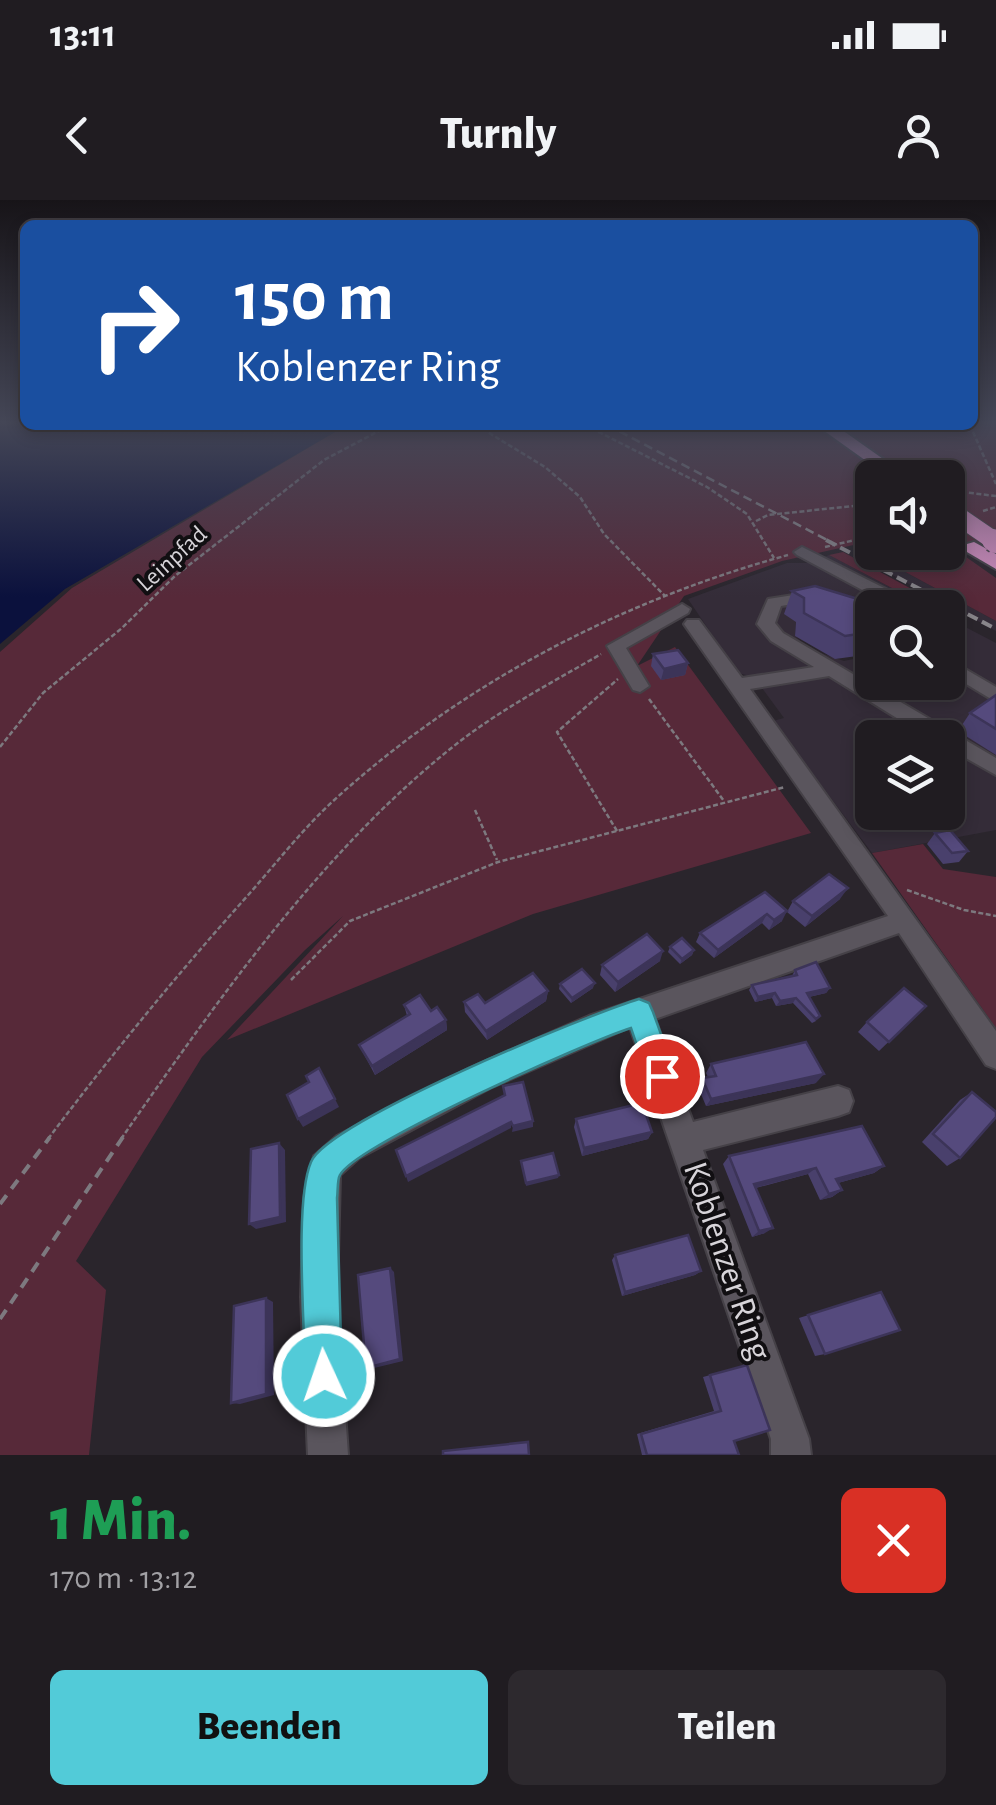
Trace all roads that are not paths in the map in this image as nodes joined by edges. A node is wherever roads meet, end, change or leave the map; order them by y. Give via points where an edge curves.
1 (965, 521) edge
2 (965, 541) edge
3 (996, 542) edge
4 (802, 552) road end
5 (996, 563) edge
6 (875, 590) edge
7 (855, 615) edge
8 (831, 670) junction
9 (965, 676) edge
10 (636, 680) road end
11 (737, 685) junction
12 (996, 696) edge
13 (916, 720) edge
14 (965, 749) edge
15 (996, 768) edge
16 (904, 921) junction
17 (639, 1012) junction
18 (996, 1055) edge
19 (838, 1102) dead end
20 (684, 1140) junction
21 (328, 1455) edge
22 (792, 1455) edge

1 - 3 highway, bridge
2 - 5 highway
4 - 6 street
7 - 8 street via 822,600 774,603 766,624
8 - 11 street
8 - 13 street
9 - 12 street
10 - 11 street via 616,646 687,617
11 - 16 street
14 - 15 street
16 - 17 street
16 - 18 street
17 - 20 street, Koblenzer Ring
17 - 21 street via 480,1078 348,1146 325,1167 319,1297
19 - 20 street
20 - 22 street, Koblenzer Ring

